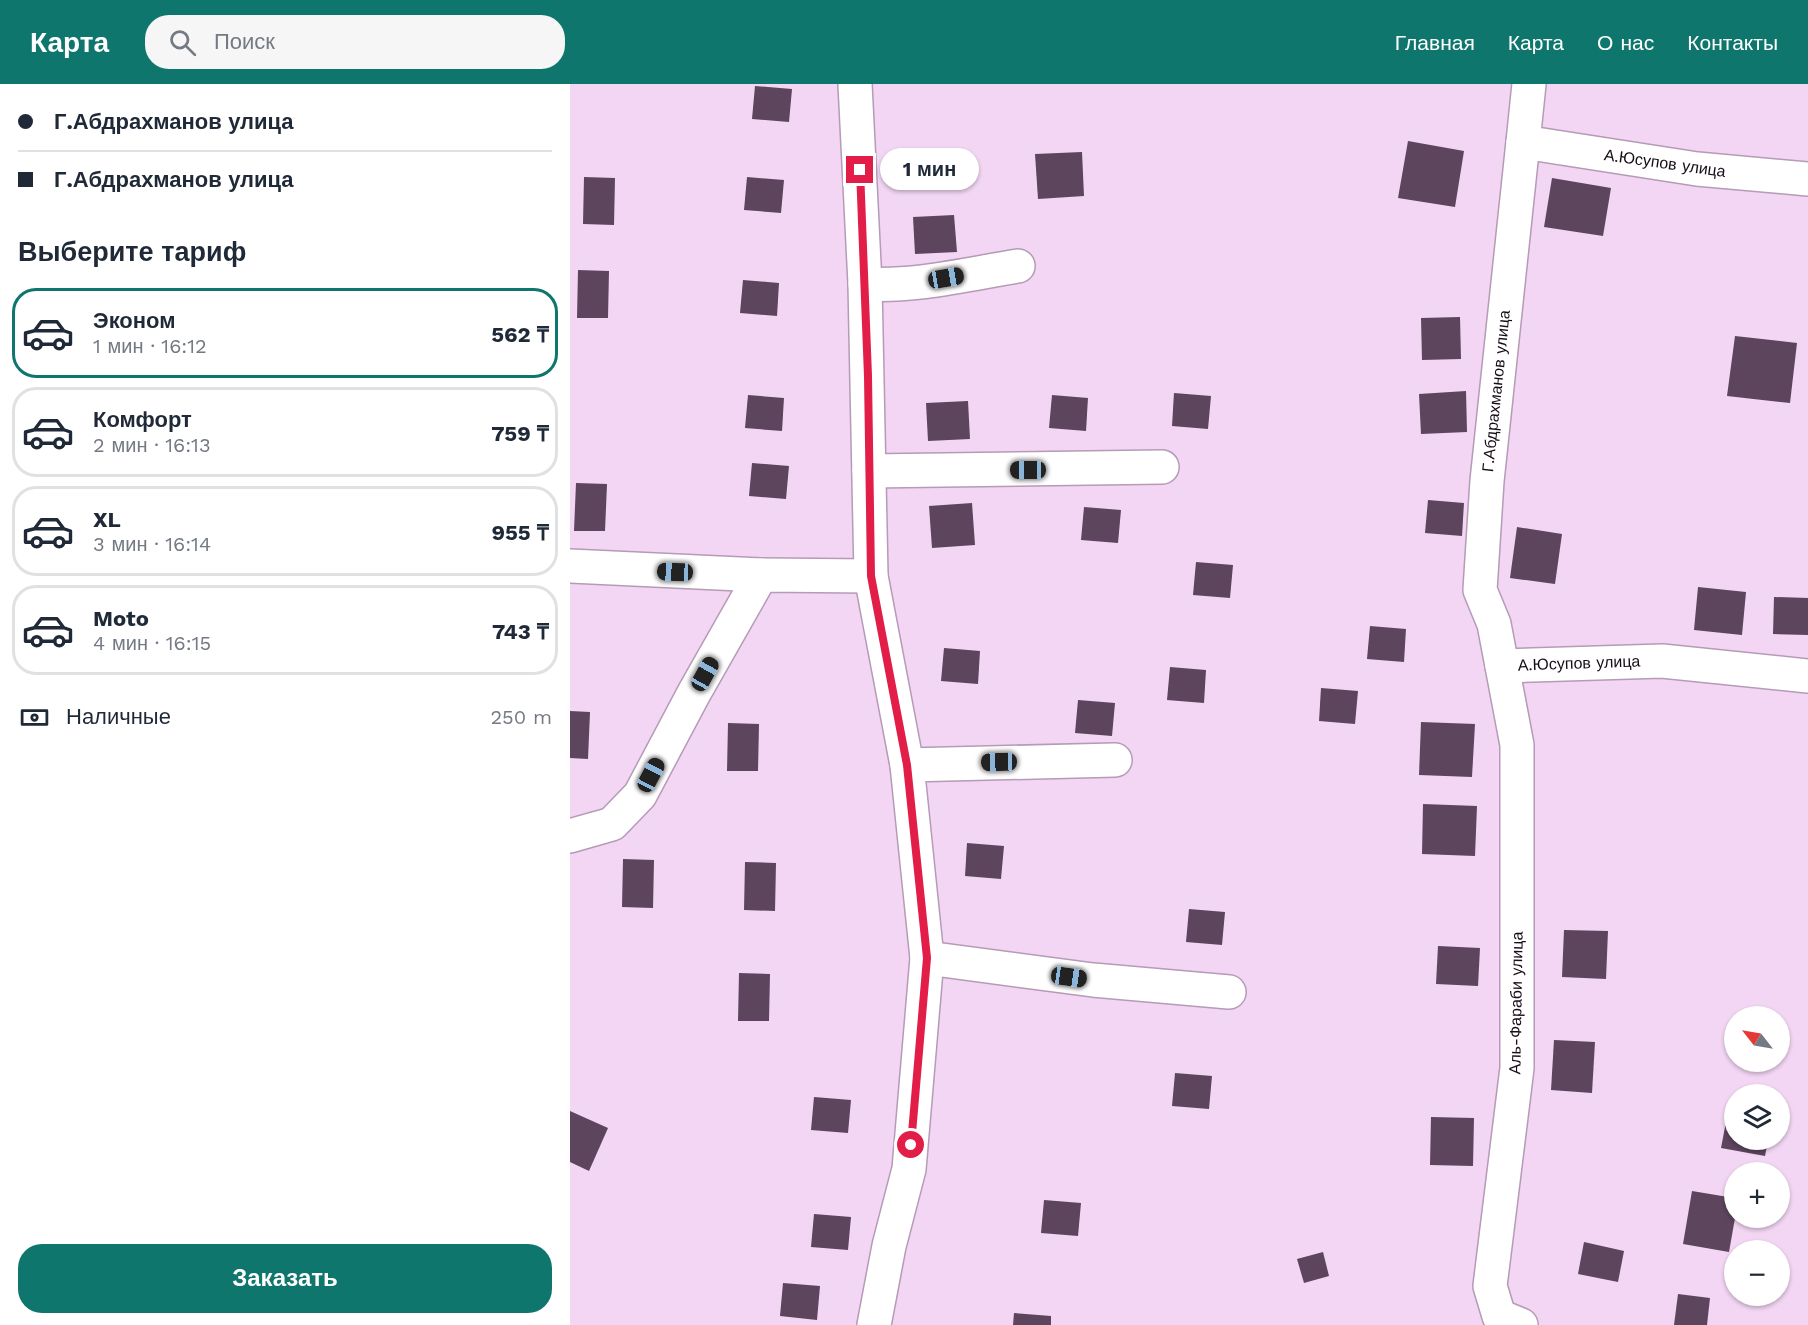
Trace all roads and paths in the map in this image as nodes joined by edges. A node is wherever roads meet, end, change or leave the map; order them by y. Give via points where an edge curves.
1 (855, 84) edge
2 (1529, 84) edge
3 (1523, 142) junction
4 (1808, 179) edge
5 (1018, 266) dead end
6 (865, 284) junction
7 (1162, 467) dead end
8 (869, 471) junction
9 (1487, 481) joint
10 (570, 566) edge
11 (761, 575) junction
12 (871, 576) junction
13 (1502, 666) junction
14 (1808, 676) edge
15 (1115, 760) dead end
16 (907, 765) junction
17 (570, 836) edge
18 (927, 958) junction
19 (1229, 992) dead end
20 (874, 1325) edge
21 (1521, 1325) edge

1 - 6 street
2 - 3 street
3 - 4 street, А.Юсупов улица via 1697,169
3 - 9 street, Г.Абдрахманов улица
5 - 6 street via 946,278
6 - 8 street
7 - 8 street
8 - 12 street
9 - 13 street, А.Юсупов улица via 1480,590 1494,624
10 - 11 street
11 - 12 street
11 - 17 street via 640,795 612,824
12 - 16 street
13 - 14 street, А.Юсупов улица via 1662,661
13 - 21 street, Аль-Фараби улица via 1517,745 1517,1068 1490,1286 1499,1316
15 - 16 street
16 - 18 street
18 - 19 street via 1093,980
18 - 20 street via 909,1169

